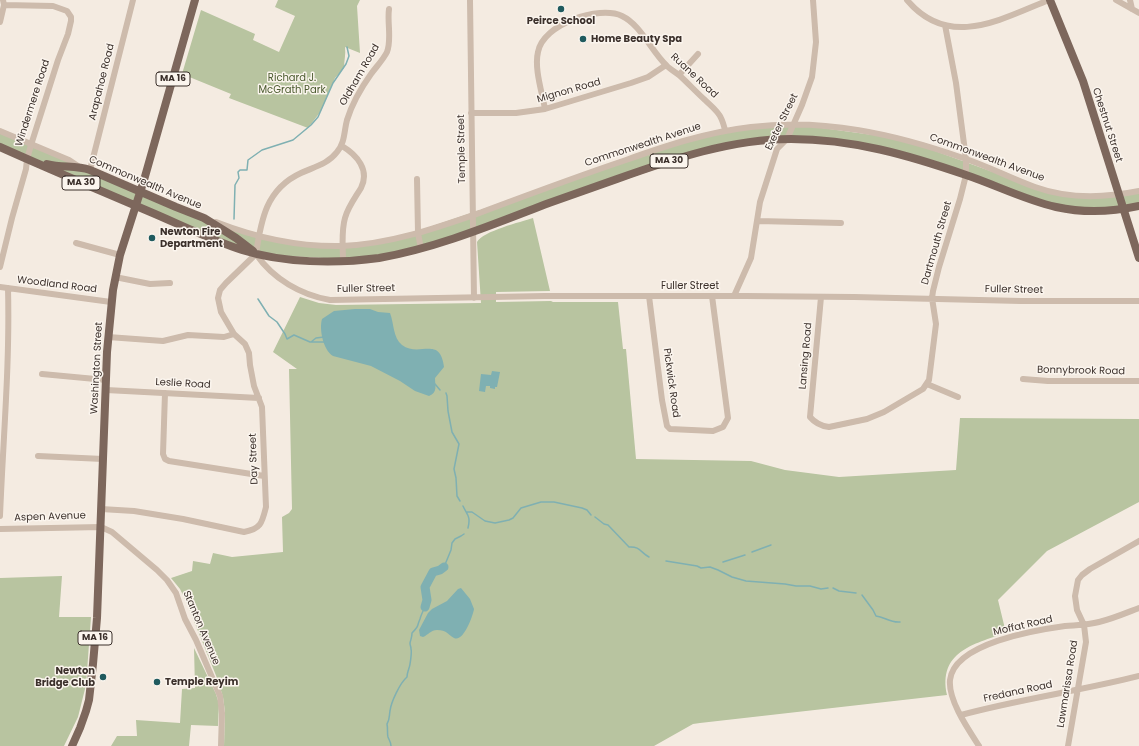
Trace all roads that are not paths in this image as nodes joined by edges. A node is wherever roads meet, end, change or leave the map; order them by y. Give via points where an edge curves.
1 (133, 0) edge
2 (196, 0) edge
3 (470, 0) edge
4 (813, 0) edge
5 (907, 0) edge
6 (1050, 0) edge
7 (1116, 0) edge
8 (1130, 0) edge
9 (3, 2) edge
10 (389, 9) dead end
11 (1132, 9) junction
12 (1139, 13) edge
13 (0, 22) edge
14 (945, 25) junction
15 (698, 54) dead end
16 (666, 66) junction
17 (679, 75) junction
18 (545, 109) junction
19 (471, 114) junction
20 (793, 124) junction
21 (726, 130) junction
22 (0, 131) edge
23 (787, 139) junction
24 (30, 145) junction
25 (342, 146) junction
26 (0, 147) edge
27 (26, 159) junction
28 (966, 159) junction
29 (78, 166) junction
30 (90, 170) junction
31 (966, 175) junction
32 (417, 179) dead end
33 (140, 191) junction
34 (1139, 192) edge
35 (1119, 195) junction
36 (135, 205) junction
37 (1139, 206) edge
38 (1124, 209) junction
39 (472, 215) junction
40 (204, 218) junction
41 (758, 221) junction
42 (841, 223) dead end
43 (472, 231) junction
44 (418, 233) junction
45 (259, 237) junction
46 (76, 243) dead end
47 (343, 246) junction
48 (421, 249) junction
49 (256, 254) junction
50 (120, 255) junction
51 (1139, 258) edge
52 (343, 261) junction
53 (0, 267) edge
54 (115, 276) junction
55 (170, 282) dead end
56 (0, 287) edge
57 (8, 288) junction
58 (649, 296) junction
59 (712, 296) junction
60 (734, 296) junction
61 (821, 296) junction
62 (474, 298) junction
63 (932, 298) junction
64 (1139, 301) edge
65 (112, 302) junction
66 (234, 334) junction
67 (108, 337) junction
68 (42, 374) dead end
69 (1023, 379) dead end
70 (106, 380) junction
71 (1139, 381) edge
72 (927, 384) junction
73 (106, 390) junction
74 (164, 393) junction
75 (958, 397) dead end
76 (259, 398) junction
77 (38, 456) dead end
78 (102, 459) junction
79 (264, 476) junction
80 (101, 509) junction
81 (0, 516) edge
82 (101, 527) junction
83 (0, 529) edge
84 (1139, 541) edge
85 (1139, 608) edge
86 (1084, 625) junction
87 (1139, 676) edge
88 (1078, 690) junction
89 (961, 715) junction
90 (72, 746) edge
91 (221, 746) edge
92 (979, 746) edge
93 (1068, 746) edge

1 - 30 street, Arapahoe Road
2 - 33 main road, Washington Street / MA 16
3 - 19 street, Temple Street
4 - 20 street, Exeter Street via 816,42 812,77
5 - 14 street via 924,16
6 - 14 street via 984,25
6 - 35 main road, Chestnut Street via 1083,81
7 - 11 street
8 - 11 street
9 - 13 street
9 - 24 street, Windermere Road via 53,6 67,11 71,17 68,34
10 - 25 street, Oldham Road via 389,41 386,52 350,112
11 - 12 street
14 - 28 street, Dartmouth Street
15 - 17 street
16 - 17 street, Ruane Road
16 - 18 street, Mignon Road via 648,77
16 - 18 street, Ruane Road via 634,25 624,17 603,12 577,18 549,33 539,47 537,64
17 - 21 street, Ruane Road via 716,111
18 - 19 street, Mignon Road via 516,113
19 - 39 street, Temple Street
20 - 21 street, Commonwealth Avenue
20 - 23 street, Exeter Street
20 - 28 street, Commonwealth Avenue via 841,126 863,130
21 - 39 street, Commonwealth Avenue via 682,140
22 - 24 street, Commonwealth Avenue
23 - 31 main road, Commonwealth Avenue / MA 30 via 853,143
23 - 41 street, Exeter Street via 777,149 764,190
23 - 43 main road, Commonwealth Avenue / MA 30 via 738,143 690,155
24 - 27 street, Windermere Road
24 - 29 street, Commonwealth Avenue
25 - 45 street via 322,165 292,178 276,190 264,214
25 - 47 street via 352,152 360,162 364,176 363,184 344,219
26 - 27 main road, Commonwealth Avenue / MA 30
27 - 29 main road, Commonwealth Avenue / MA 30 via 56,166
27 - 36 main road, Commonwealth Avenue / MA 30
27 - 53 street, Windermere Road via 26,169
28 - 31 street, Dartmouth Street
28 - 35 street, Commonwealth Avenue via 1037,188 1057,193 1081,196
29 - 30 main road, Commonwealth Avenue / MA 30
30 - 33 main road, Commonwealth Avenue / MA 30
31 - 38 main road, Commonwealth Avenue / MA 30 via 1058,208 1092,211
31 - 63 street, Dartmouth Street
32 - 44 street
33 - 36 main road, Washington Street / MA 16
33 - 40 main road, Commonwealth Avenue / MA 30
34 - 35 street, Commonwealth Avenue
35 - 38 main road, Chestnut Street
36 - 49 main road, Commonwealth Avenue / MA 30 via 233,247
36 - 50 main road, Washington Street / MA 16
37 - 38 main road, Commonwealth Avenue / MA 30
38 - 51 main road, Chestnut Street
39 - 43 street, Temple Street
39 - 44 street, Commonwealth Avenue
40 - 45 street, Commonwealth Avenue
40 - 49 main road, Commonwealth Avenue / MA 30
41 - 42 street
41 - 60 street, Exeter Street via 751,258
43 - 48 main road, Commonwealth Avenue / MA 30
43 - 62 street, Temple Street
44 - 47 street, Commonwealth Avenue
44 - 48 street
45 - 47 street, Commonwealth Avenue via 288,243
45 - 49 street
46 - 50 street
47 - 52 street
48 - 52 main road, Commonwealth Avenue / MA 30 via 377,258
49 - 52 main road, Commonwealth Avenue / MA 30 via 309,261
49 - 62 street, Fuller Street via 286,283 318,298
49 - 66 street, Day Street via 220,290 218,298 221,312
50 - 54 main road, Washington Street / MA 16
54 - 55 street via 150,284
54 - 65 main road, Washington Street / MA 16
56 - 57 street, Woodland Road
57 - 65 street, Woodland Road
57 - 81 street
58 - 59 street, Fuller Street
58 - 59 street, Pickwick Road via 667,426 670,429 713,431 723,427 728,418
58 - 62 street, Fuller Street
59 - 60 street, Fuller Street
60 - 61 street, Fuller Street
61 - 63 street, Fuller Street
61 - 72 street, Lansing Road via 810,417 817,424 829,427 868,419 909,398
63 - 64 street, Fuller Street
63 - 72 street, Dartmouth Street via 936,324
65 - 67 main road, Washington Street / MA 16
66 - 67 street via 224,337 188,335 163,341
66 - 76 street, Day Street via 245,344 249,353 254,386
67 - 70 main road, Washington Street / MA 16
68 - 70 street
69 - 71 street, Bonnybrook Road
70 - 73 main road, Washington Street / MA 16
72 - 75 street
73 - 74 street, Leslie Road
73 - 78 main road, Washington Street / MA 16
74 - 76 street, Leslie Road
74 - 79 street via 165,458
76 - 79 street, Day Street via 263,414
77 - 78 street
78 - 80 main road, Washington Street / MA 16
79 - 80 street, Day Street via 264,518 259,527 252,531 244,532 134,511
80 - 82 main road, Washington Street / MA 16
82 - 83 street, Aspen Avenue
82 - 90 main road, Washington Street / MA 16 via 97,618 89,700 84,720
82 - 91 street, Stanton Avenue via 112,532 157,570 175,591 220,696
84 - 86 street, Lawmarissa Road via 1090,569 1078,580 1075,596
85 - 86 street, Moffat Road
86 - 88 street, Lawmarissa Road via 1086,642
86 - 89 street, Moffat Road via 1036,631 1008,638 962,658 953,669 950,681 954,701
87 - 88 street, Fredana Road
88 - 89 street, Fredana Road
88 - 93 street, Lawmarissa Road
89 - 92 street, Moffat Road

